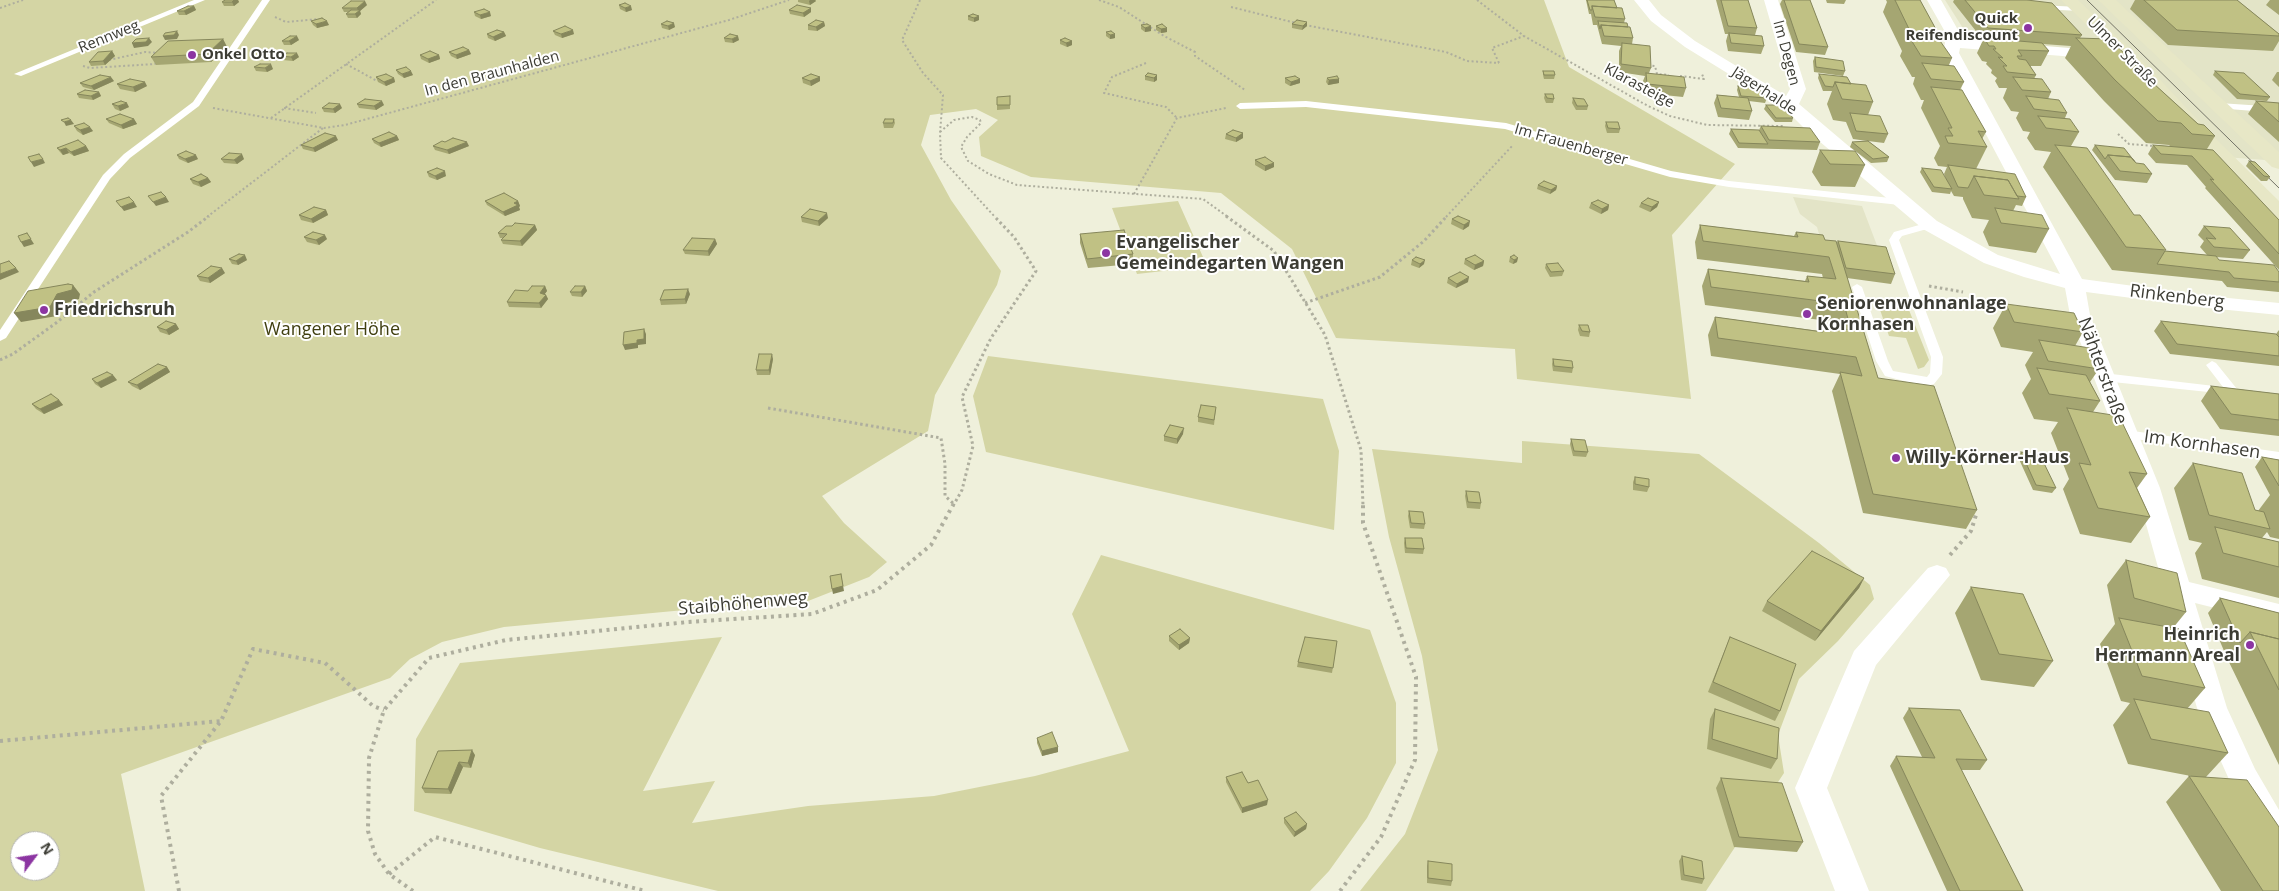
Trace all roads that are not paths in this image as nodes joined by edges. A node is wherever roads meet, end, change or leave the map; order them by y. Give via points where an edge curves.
1 (201, 0) edge
2 (266, 0) edge
3 (1642, 0) edge
4 (1771, 0) edge
5 (1934, 0) edge
6 (2044, 0) edge
7 (2106, 0) edge
8 (2074, 4) edge
9 (2031, 6) edge
10 (1953, 44) junction
11 (2128, 56) junction
12 (18, 74) dead end
13 (1790, 105) junction
14 (1240, 106) road end
15 (2219, 106) junction
16 (2279, 110) edge
17 (2279, 163) edge
18 (1900, 202) junction
19 (2279, 213) edge
20 (1930, 225) junction
21 (2075, 284) junction
22 (1857, 287) dead end
23 (2279, 309) edge
24 (0, 338) edge
25 (2212, 364) dead end
26 (2103, 377) junction
27 (2126, 434) junction
28 (2279, 456) edge
29 (1937, 575) road end
30 (2177, 589) junction
31 (2279, 614) edge
32 (2279, 839) edge
33 (1852, 891) edge

1 - 12 lane, Rennweg
2 - 24 lane via 196,104 127,156 106,178
3 - 13 street, Jägerhalde via 1656,18 1690,44
4 - 13 street, Im Degen via 1798,89
5 - 10 street, Nähterstraße via 1951,30
6 - 8 lane
7 - 15 street, Ulmer Straße
8 - 9 lane
8 - 11 street, Ulmer Straße
10 - 11 street
10 - 21 street, Nähterstraße via 1951,53
11 - 19 street, Ulmer Straße
13 - 18 street, Jägerhalde
14 - 18 lane, Im Frauenberger via 1306,104 1506,126 1670,174 1729,184
15 - 16 lane
15 - 17 street, Ulmer Straße
18 - 20 street, Jägerhalde
20 - 21 street, Jägerhalde via 1991,259
20 - 22 lane via 1898,234 1894,240 1937,357 1936,374 1930,380 1889,373
21 - 23 street, Rinkenberg
21 - 26 street, Nähterstraße via 2080,315
25 - 26 lane via 2233,392
26 - 27 street, Nähterstraße
27 - 28 lane, Im Kornhasen
27 - 30 street, Nähterstraße via 2148,488
29 - 33 street via 1864,659 1811,788
30 - 31 street
30 - 32 street, Nähterstraße via 2212,708 2243,777

